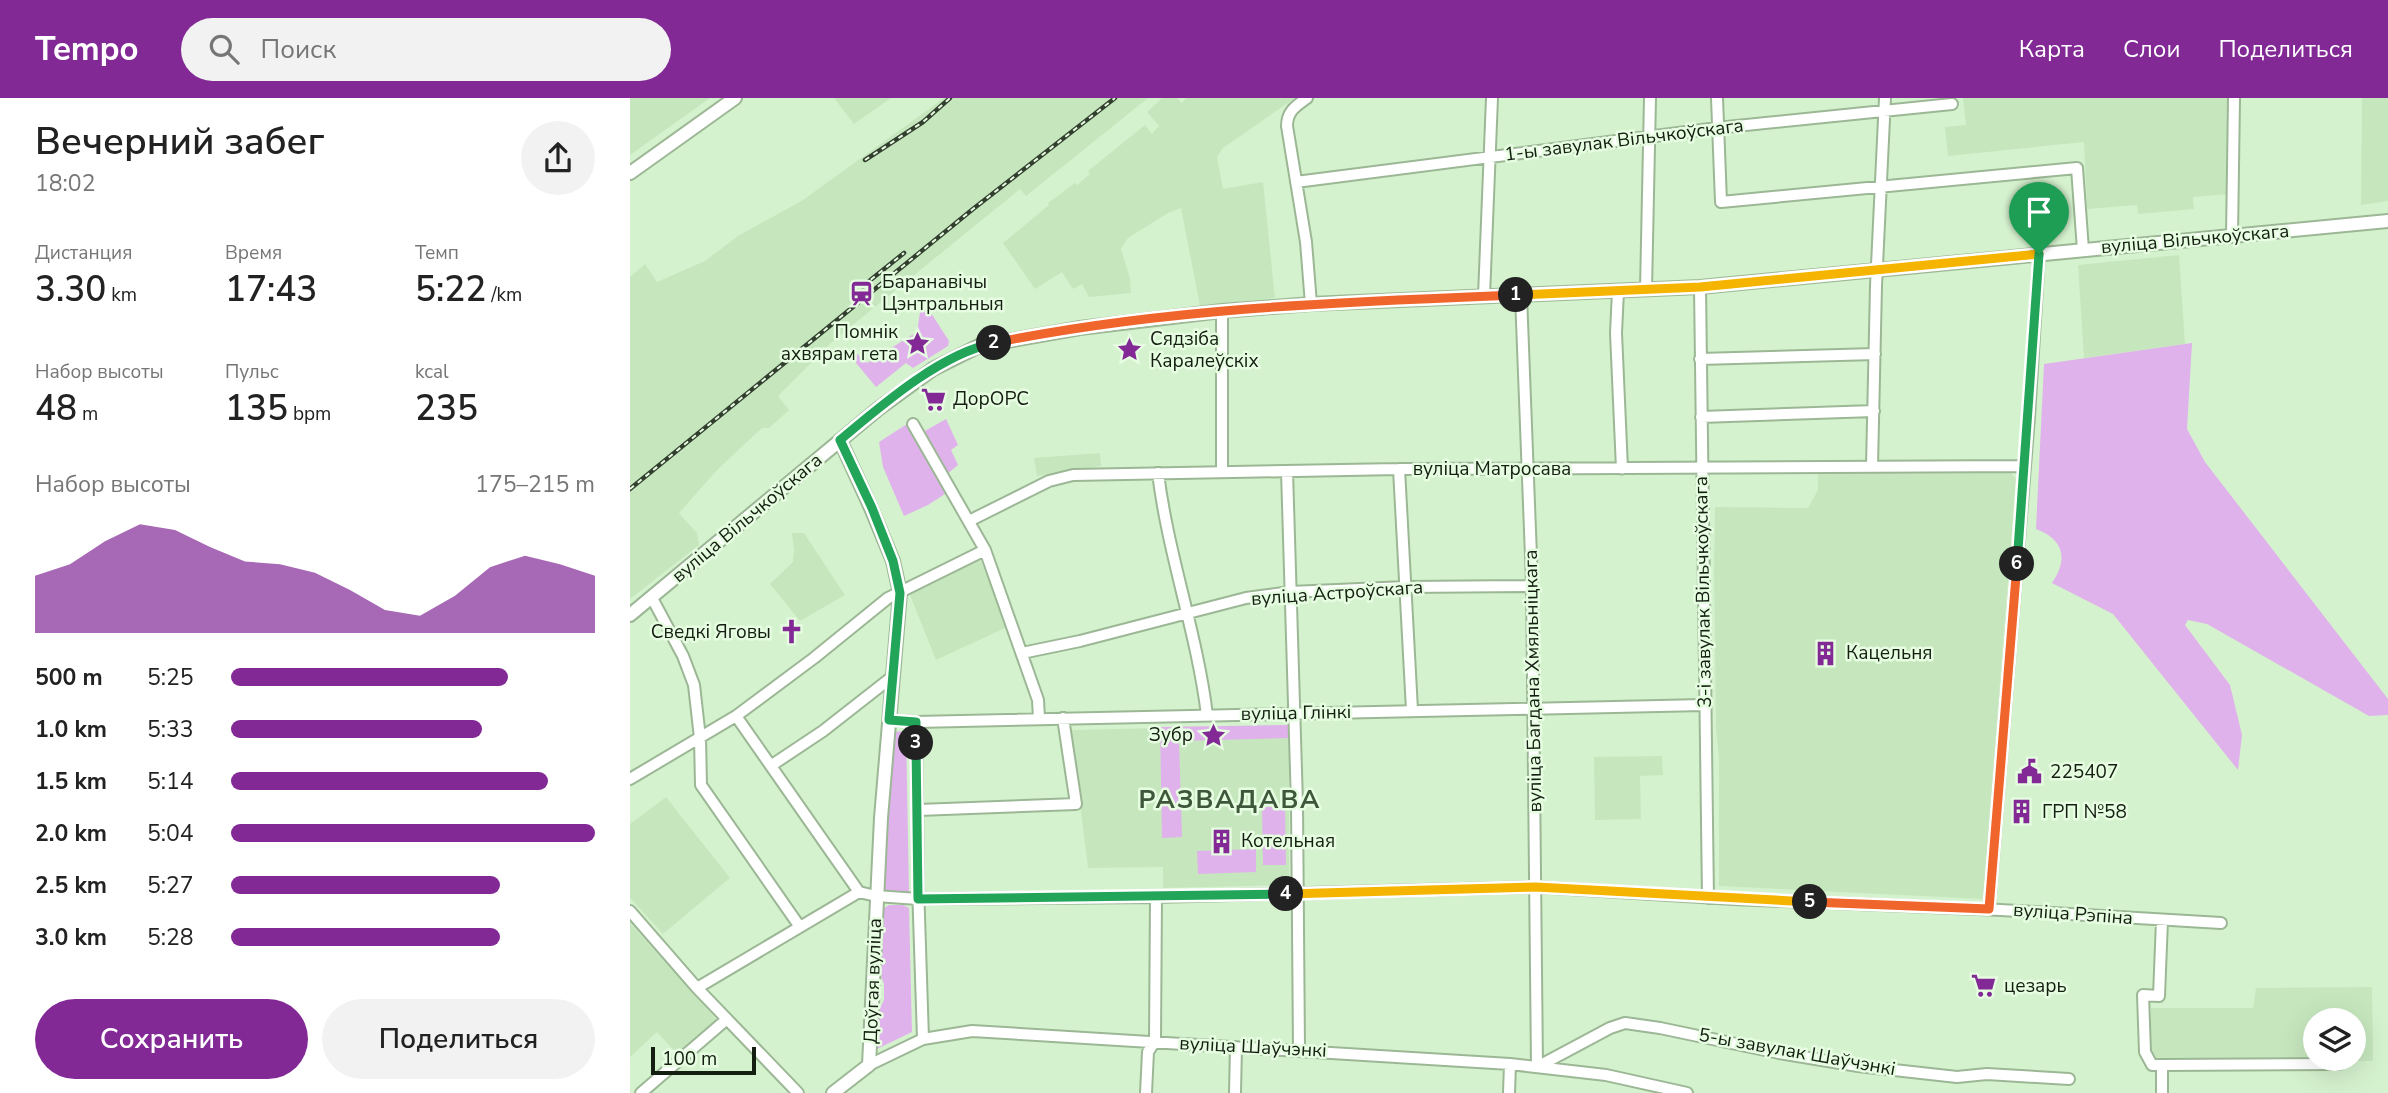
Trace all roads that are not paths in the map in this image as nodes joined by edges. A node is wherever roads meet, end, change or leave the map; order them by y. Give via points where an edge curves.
1 (735, 98) edge
2 (1307, 98) edge
3 (1492, 98) edge
4 (1650, 98) edge
5 (1717, 98) edge
6 (1885, 98) edge
7 (2234, 98) edge
8 (1952, 104) dead end
9 (1884, 110) junction
10 (1717, 128) junction
11 (1650, 136) junction
12 (1490, 157) junction
13 (630, 173) edge
14 (1296, 182) junction
15 (1880, 187) junction
16 (2388, 221) edge
17 (2232, 236) junction
18 (2083, 250) junction
19 (2039, 254) junction
20 (1877, 270) junction
21 (1700, 287) junction
22 (1646, 289) junction
23 (1618, 291) junction
24 (1521, 295) junction
25 (1484, 296) junction
26 (1311, 304) junction
27 (1222, 311) junction
28 (1875, 354) junction
29 (1700, 359) junction
30 (1874, 411) junction
31 (1700, 417) junction
32 (912, 424) dead end
33 (840, 440) junction
34 (1872, 466) junction
35 (2025, 466) junction
36 (1529, 468) junction
37 (1701, 468) junction
38 (1398, 469) junction
39 (1622, 469) junction
40 (1287, 471) junction
41 (1222, 472) junction
42 (1158, 473) junction
43 (969, 521) junction
44 (985, 550) junction
45 (1532, 586) junction
46 (1406, 587) junction
47 (1290, 592) junction
48 (900, 593) junction
49 (652, 598) junction
50 (1188, 614) junction
51 (630, 615) edge
52 (1022, 653) junction
53 (892, 677) junction
54 (1704, 705) junction
55 (1532, 708) junction
56 (1412, 710) junction
57 (1293, 713) junction
58 (1208, 715) junction
59 (736, 716) junction
60 (1039, 718) junction
61 (1063, 718) junction
62 (889, 720) junction
63 (916, 722) junction
64 (700, 738) junction
65 (772, 765) junction
66 (630, 779) edge
67 (918, 810) junction
68 (1536, 887) junction
69 (859, 892) junction
70 (1298, 894) junction
71 (876, 896) junction
72 (1156, 897) junction
73 (1708, 898) junction
74 (918, 899) junction
75 (1989, 909) junction
76 (630, 911) edge
77 (2162, 920) junction
78 (2221, 923) dead end
79 (800, 927) junction
80 (697, 988) junction
81 (727, 1019) junction
82 (923, 1039) junction
83 (1155, 1041) junction
84 (1236, 1047) junction
85 (1299, 1050) junction
86 (1510, 1064) junction
87 (2303, 1064) edge
88 (869, 1065) junction
89 (2162, 1065) junction
90 (1537, 1067) junction
91 (2069, 1079) dead end
92 (641, 1093) edge
93 (799, 1093) edge
94 (833, 1093) edge
95 (1146, 1093) edge
96 (1235, 1093) edge
97 (1509, 1093) edge
98 (1687, 1093) edge
99 (2162, 1093) edge

1 - 13 main road
2 - 14 street via 1287,117
3 - 12 street
4 - 11 street
5 - 10 street
6 - 9 street
7 - 17 street
8 - 9 street, 1-ы завулак Вільчкоўскага
9 - 10 street, 1-ы завулак Вільчкоўскага
9 - 15 street
10 - 11 street, 1-ы завулак Вільчкоўскага
10 - 15 street via 1721,202
11 - 12 street, 1-ы завулак Вільчкоўскага
11 - 22 street
12 - 14 street, 1-ы завулак Вільчкоўскага
12 - 25 street
14 - 26 street
15 - 18 street via 2077,168
15 - 20 street
16 - 17 main road, вуліца Вільчкоўскага
17 - 18 main road, вуліца Вільчкоўскага
18 - 19 main road, вуліца Вільчкоўскага
19 - 20 main road, вуліца Вільчкоўскага
19 - 35 street
20 - 21 main road, вуліца Вільчкоўскага
20 - 28 street
21 - 22 main road, вуліца Вільчкоўскага
21 - 29 street, 3-і завулак Вільчкоўскага
22 - 23 main road, вуліца Вільчкоўскага
23 - 24 main road, вуліца Вільчкоўскага
23 - 39 street
24 - 25 main road, вуліца Вільчкоўскага
24 - 36 street, вуліца Багдана Хмяльніцкага
25 - 26 main road, вуліца Вільчкоўскага
26 - 27 main road, вуліца Вільчкоўскага
27 - 33 main road, вуліца Вільчкоўскага via 1068,329 979,346 933,369
27 - 41 street
28 - 29 street
28 - 30 street
29 - 31 street, 3-і завулак Вільчкоўскага
30 - 31 street
30 - 34 street
31 - 37 street, 3-і завулак Вільчкоўскага
32 - 43 street
33 - 48 main road, Доўгая вуліца via 888,551
33 - 49 main road, вуліца Вільчкоўскага
34 - 35 street, вуліца Матросава
34 - 37 street, вуліца Матросава
35 - 75 street
36 - 38 street, вуліца Матросава
36 - 39 street, вуліца Матросава
36 - 45 street, вуліца Багдана Хмяльніцкага
37 - 39 street, вуліца Матросава
37 - 54 street, 3-і завулак Вільчкоўскага
38 - 40 street, вуліца Матросава
38 - 46 street
40 - 41 street, вуліца Матросава
40 - 47 street
41 - 42 street, вуліца Матросава
42 - 43 street, вуліца Матросава via 1055,479
42 - 50 street
43 - 44 street
44 - 48 street
44 - 52 street
45 - 46 street, вуліца Астроўскага
45 - 55 street, вуліца Багдана Хмяльніцкага
46 - 47 street, вуліца Астроўскага
46 - 56 street
47 - 50 street, вуліца Астроўскага
47 - 57 street
48 - 53 main road, Доўгая вуліца
48 - 59 street
49 - 51 main road, вуліца Вільчкоўскага
49 - 64 street via 694,685
50 - 52 street, вуліца Астроўскага
50 - 58 street
52 - 60 street via 1038,700
53 - 62 main road, Доўгая вуліца
53 - 65 street
54 - 55 street, вуліца Глінкі
54 - 73 street, 3-і завулак Вільчкоўскага
55 - 56 street, вуліца Глінкі
55 - 68 street, вуліца Багдана Хмяльніцкага
56 - 57 street, вуліца Глінкі
57 - 58 street, вуліца Глінкі
57 - 70 street
58 - 61 street, вуліца Глінкі
59 - 64 street
59 - 65 street
60 - 61 street, вуліца Глінкі
60 - 63 street, вуліца Глінкі
61 - 67 street via 1076,804
62 - 63 street, вуліца Глінкі
62 - 71 main road, Доўгая вуліца
63 - 67 street
64 - 66 street
64 - 79 street via 701,785
65 - 69 street
67 - 74 street
68 - 70 street, вуліца Рэпіна
68 - 73 street, вуліца Рэпіна
68 - 90 street, вуліца Багдана Хмяльніцкага
69 - 71 street
69 - 79 street
70 - 72 street, вуліца Рэпіна
70 - 85 street
71 - 74 street, Доўгая вуліца
71 - 88 main road, Доўгая вуліца
72 - 74 street, вуліца Рэпіна
72 - 83 street
73 - 75 street, вуліца Рэпіна
74 - 82 street
75 - 77 street, вуліца Рэпіна
76 - 80 street
77 - 78 street, вуліца Рэпіна
77 - 89 street via 2159,996 2143,995 2145,1052 2152,1065
79 - 80 street
80 - 81 street
81 - 92 street
81 - 93 street
82 - 83 street, вуліца Шаўчэнкі via 972,1031
82 - 88 street, вуліца Шаўчэнкі
83 - 84 street, вуліца Шаўчэнкі
83 - 95 street via 1148,1052
84 - 85 street, вуліца Шаўчэнкі
84 - 96 street
85 - 86 street, вуліца Шаўчэнкі
86 - 90 street, вуліца Шаўчэнкі
86 - 97 street
87 - 89 street
88 - 94 main road, вуліца Шаўчэнкі
89 - 99 street
90 - 91 street, 5-ы завулак Шаўчэнкі via 1625,1023 1858,1066 1957,1077 1987,1074
90 - 98 street, вуліца Шаўчэнкі via 1606,1075

